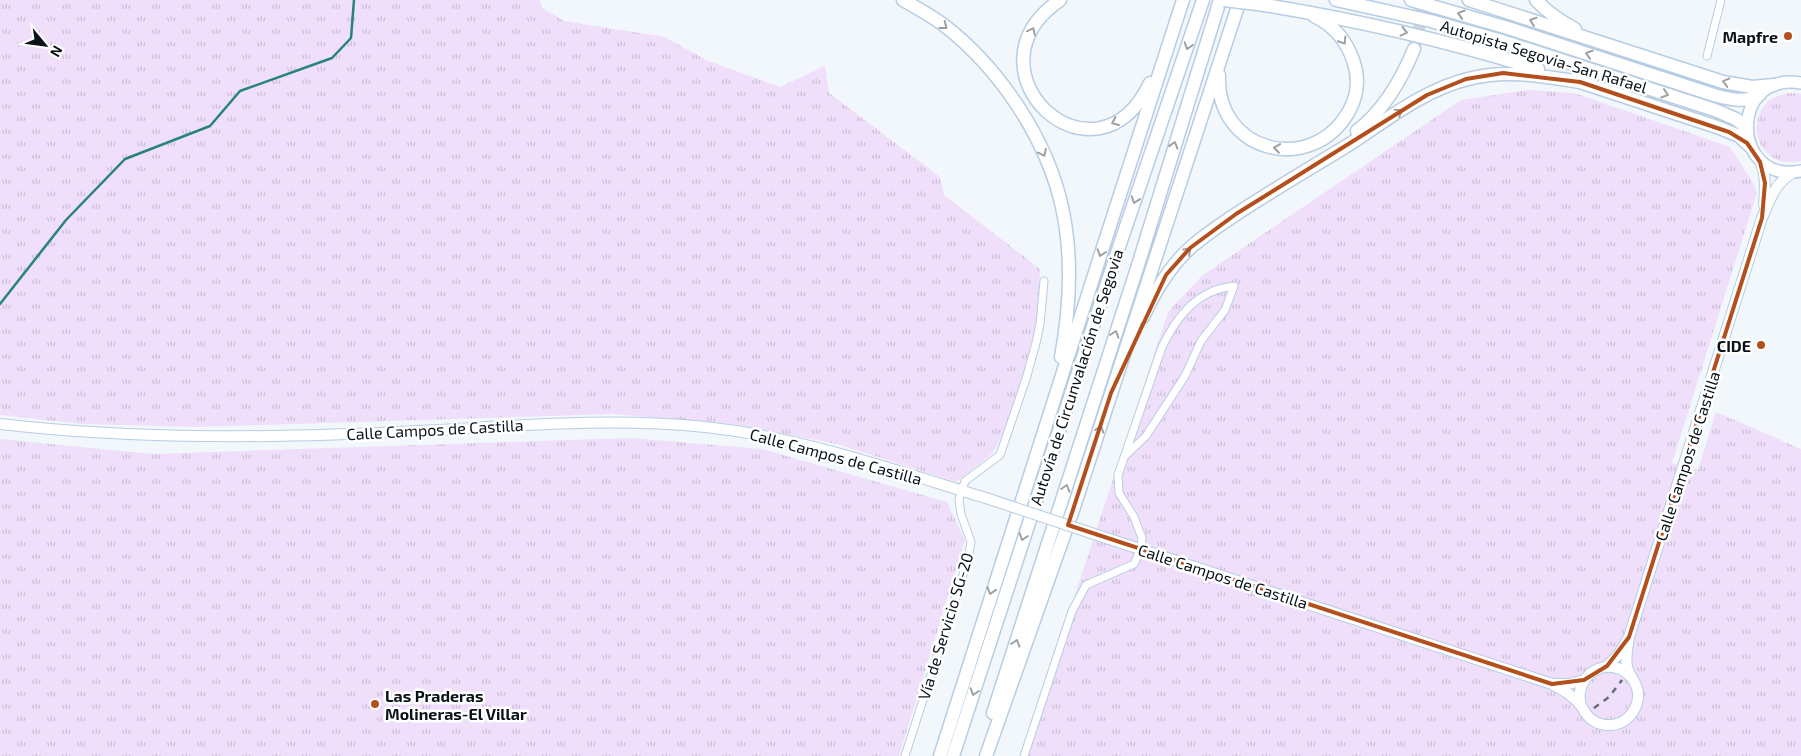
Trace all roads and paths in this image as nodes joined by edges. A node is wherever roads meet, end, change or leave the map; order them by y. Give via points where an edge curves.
1 (903, 0) edge
2 (1060, 0) edge
3 (1183, 0) edge
4 (1203, 0) edge
5 (1220, 0) edge
6 (1224, 0) edge
7 (1240, 0) edge
8 (1336, 0) edge
9 (1411, 0) edge
10 (1470, 0) edge
11 (1536, 0) edge
12 (1721, 0) edge
13 (1287, 9) junction
14 (1228, 36) junction
15 (1170, 40) junction
16 (1597, 40) junction
17 (1414, 49) tunnel mouth
18 (1707, 56) dead end
19 (1580, 82) junction
20 (1800, 82) edge
21 (1774, 85) junction
22 (1760, 94) junction
23 (1746, 127) junction
24 (1750, 147) junction
25 (1758, 158) junction
26 (1797, 172) edge
27 (1284, 184) junction
28 (1762, 218) junction
29 (1044, 281) dead end
30 (1111, 393) junction
31 (0, 424) edge
32 (1124, 456) junction
33 (1025, 485) junction
34 (962, 491) junction
35 (1141, 549) junction
36 (1629, 636) junction
37 (1608, 666) junction
38 (1584, 680) junction
39 (1633, 680) junction
40 (1552, 684) junction
41 (1582, 707) junction
42 (905, 756) edge
43 (940, 756) edge
44 (953, 756) edge
45 (979, 756) edge
46 (986, 756) edge
47 (1024, 756) edge

1 -> 33 highway via 945,26 991,70 1033,132 1062,206 1068,245 1067,324 1061,357
15 -> 2 highway via 1145,94 1131,112 1114,124 1105,126 1088,129 1068,125 1042,107 1031,93 1024,70 1031,32 1042,15
3 - 15 highway
4 -> 44 highway, Autovía de Circunvalación de Segovia
45 -> 5 highway, Autovía de Circunvalación de Segovia
6 - 13 highway, bridge
7 - 14 highway
8 -> 23 highway, Autopista Segovia-San Rafael via 1502,41 1715,110
22 -> 9 highway, Autopista Segovia-San Rafael via 1749,99 1726,98
16 -> 10 highway
11 - 16 highway via 1560,21
12 - 18 street
13 -> 14 highway via 1310,14 1334,29 1351,54 1358,79 1353,105 1337,129 1316,144 1292,149 1268,146 1240,132 1231,121 1224,108 1219,84
13 -> 19 highway via 1339,17 1429,38
14 - 30 highway
15 -> 33 highway
21 -> 16 highway via 1752,87 1723,82
17 - 27 highway via 1398,84 1373,117
19 - 24 highway via 1717,127 1739,136
27 -> 19 highway via 1421,99 1466,79 1527,73
20 - 21 main road
21 - 22 main road
22 - 23 main road via 1749,110
23 - 24 main road
24 - 25 main road
25 - 26 main road via 1776,170
25 - 28 main road, Calle Campos de Castilla via 1765,184
26 - 28 main road, Calle Campos de Castilla via 1777,186
30 -> 27 highway via 1148,306 1177,261 1204,236
28 - 36 main road, Calle Campos de Castilla
29 - 34 street via 1036,343 1000,456 965,481
46 -> 30 highway via 1074,510
31 - 34 main road, Calle Campos de Castilla via 161,436 264,436 565,423 652,423 752,433 824,450
32 - 32 street via 1170,330 1194,302 1220,288 1234,286 1225,310 1201,340 1185,376 1146,436
32 - 35 street via 1118,475 1118,493 1134,517 1142,538
33 -> 43 highway
34 - 35 main road, Calle Campos de Castilla, bridge
34 - 42 street, Vía de Servicio SG-20 via 959,501 961,514 971,542 968,558
35 - 40 main road, Calle Campos de Castilla
35 - 47 street via 1134,564 1086,586 1072,611
36 - 37 main road, Calle Campos de Castilla via 1620,654
36 - 39 main road, Calle Campos de Castilla via 1626,661
37 - 38 main road, Calle Campos de Castilla via 1594,670
37 - 39 main road via 1622,670
38 - 40 main road, Calle Campos de Castilla
38 - 41 main road via 1579,693
39 - 41 main road, Calle Campos de Castilla via 1638,692 1637,705 1622,722 1601,724 1589,718
40 - 41 main road, Calle Campos de Castilla via 1568,693

